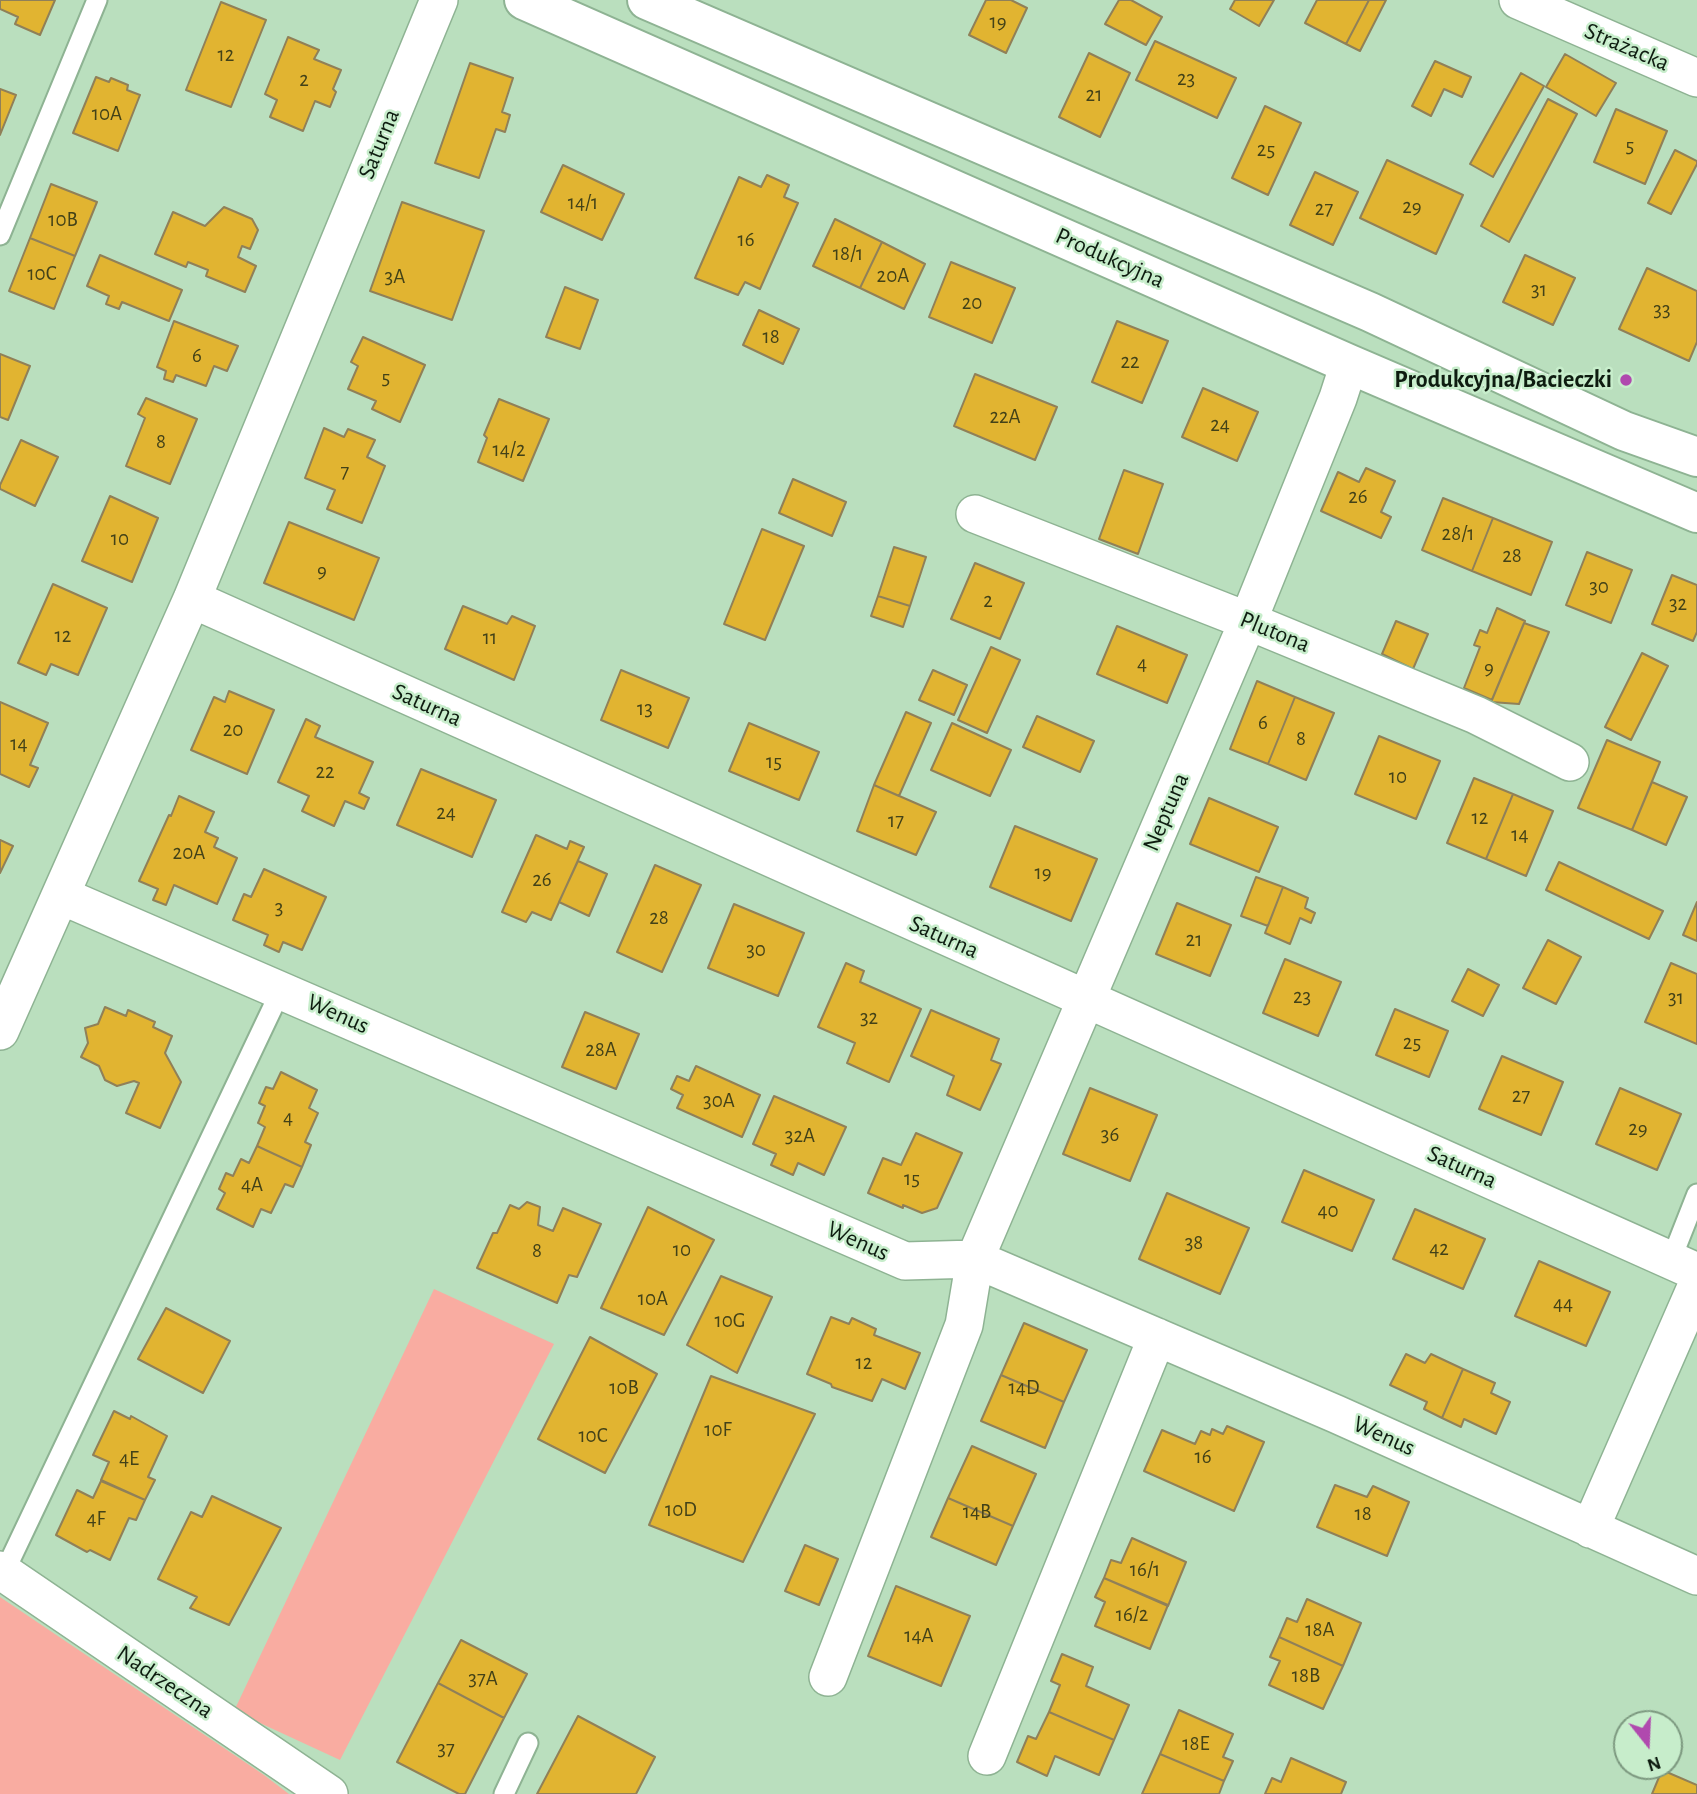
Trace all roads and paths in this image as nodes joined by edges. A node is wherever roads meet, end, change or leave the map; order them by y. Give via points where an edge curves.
1 (97, 0) edge
2 (439, 0) edge
3 (523, 0) edge
4 (647, 0) edge
5 (1518, 0) edge
6 (1697, 78) edge
7 (0, 235) edge
8 (1370, 312) junction
9 (1349, 364) junction
10 (1697, 457) edge
11 (1697, 513) edge
12 (975, 514) dead end
13 (192, 599) junction
14 (1248, 621) junction
15 (1570, 762) dead end
16 (62, 896) junction
17 (281, 990) junction
18 (1085, 1000) junction
19 (0, 1031) edge
20 (1697, 1194) edge
21 (975, 1258) junction
22 (1684, 1266) edge
23 (1697, 1286) edge
24 (1157, 1337) junction
25 (1590, 1529) junction
26 (2, 1571) edge
27 (1697, 1576) edge
28 (828, 1677) dead end
29 (528, 1743) dead end
30 (987, 1756) dead end
31 (329, 1794) edge
32 (504, 1794) edge

1 - 7 lane
2 - 13 street, Saturna
3 - 9 main road, Produkcyjna
4 - 8 main road
5 - 6 street, Strażacka
8 - 9 main road
8 - 10 main road via 1624,432
9 - 11 main road, Produkcyjna
9 - 14 street, Neptuna
12 - 14 street, Plutona
13 - 16 street, Saturna
13 - 18 street, Saturna
14 - 15 street, Plutona via 1476,715
14 - 18 street, Neptuna
16 - 17 street, Wenus
16 - 19 street, Saturna
17 - 21 street, Wenus via 905,1261
17 - 26 lane
18 - 21 street, Neptuna
18 - 22 street, Saturna
20 - 22 lane
21 - 24 street, Wenus
21 - 28 street, Neptuna via 964,1325
23 - 25 street
24 - 25 street, Wenus
24 - 30 street
25 - 27 street, Wenus
26 - 31 street, Nadrzeczna
29 - 32 lane

